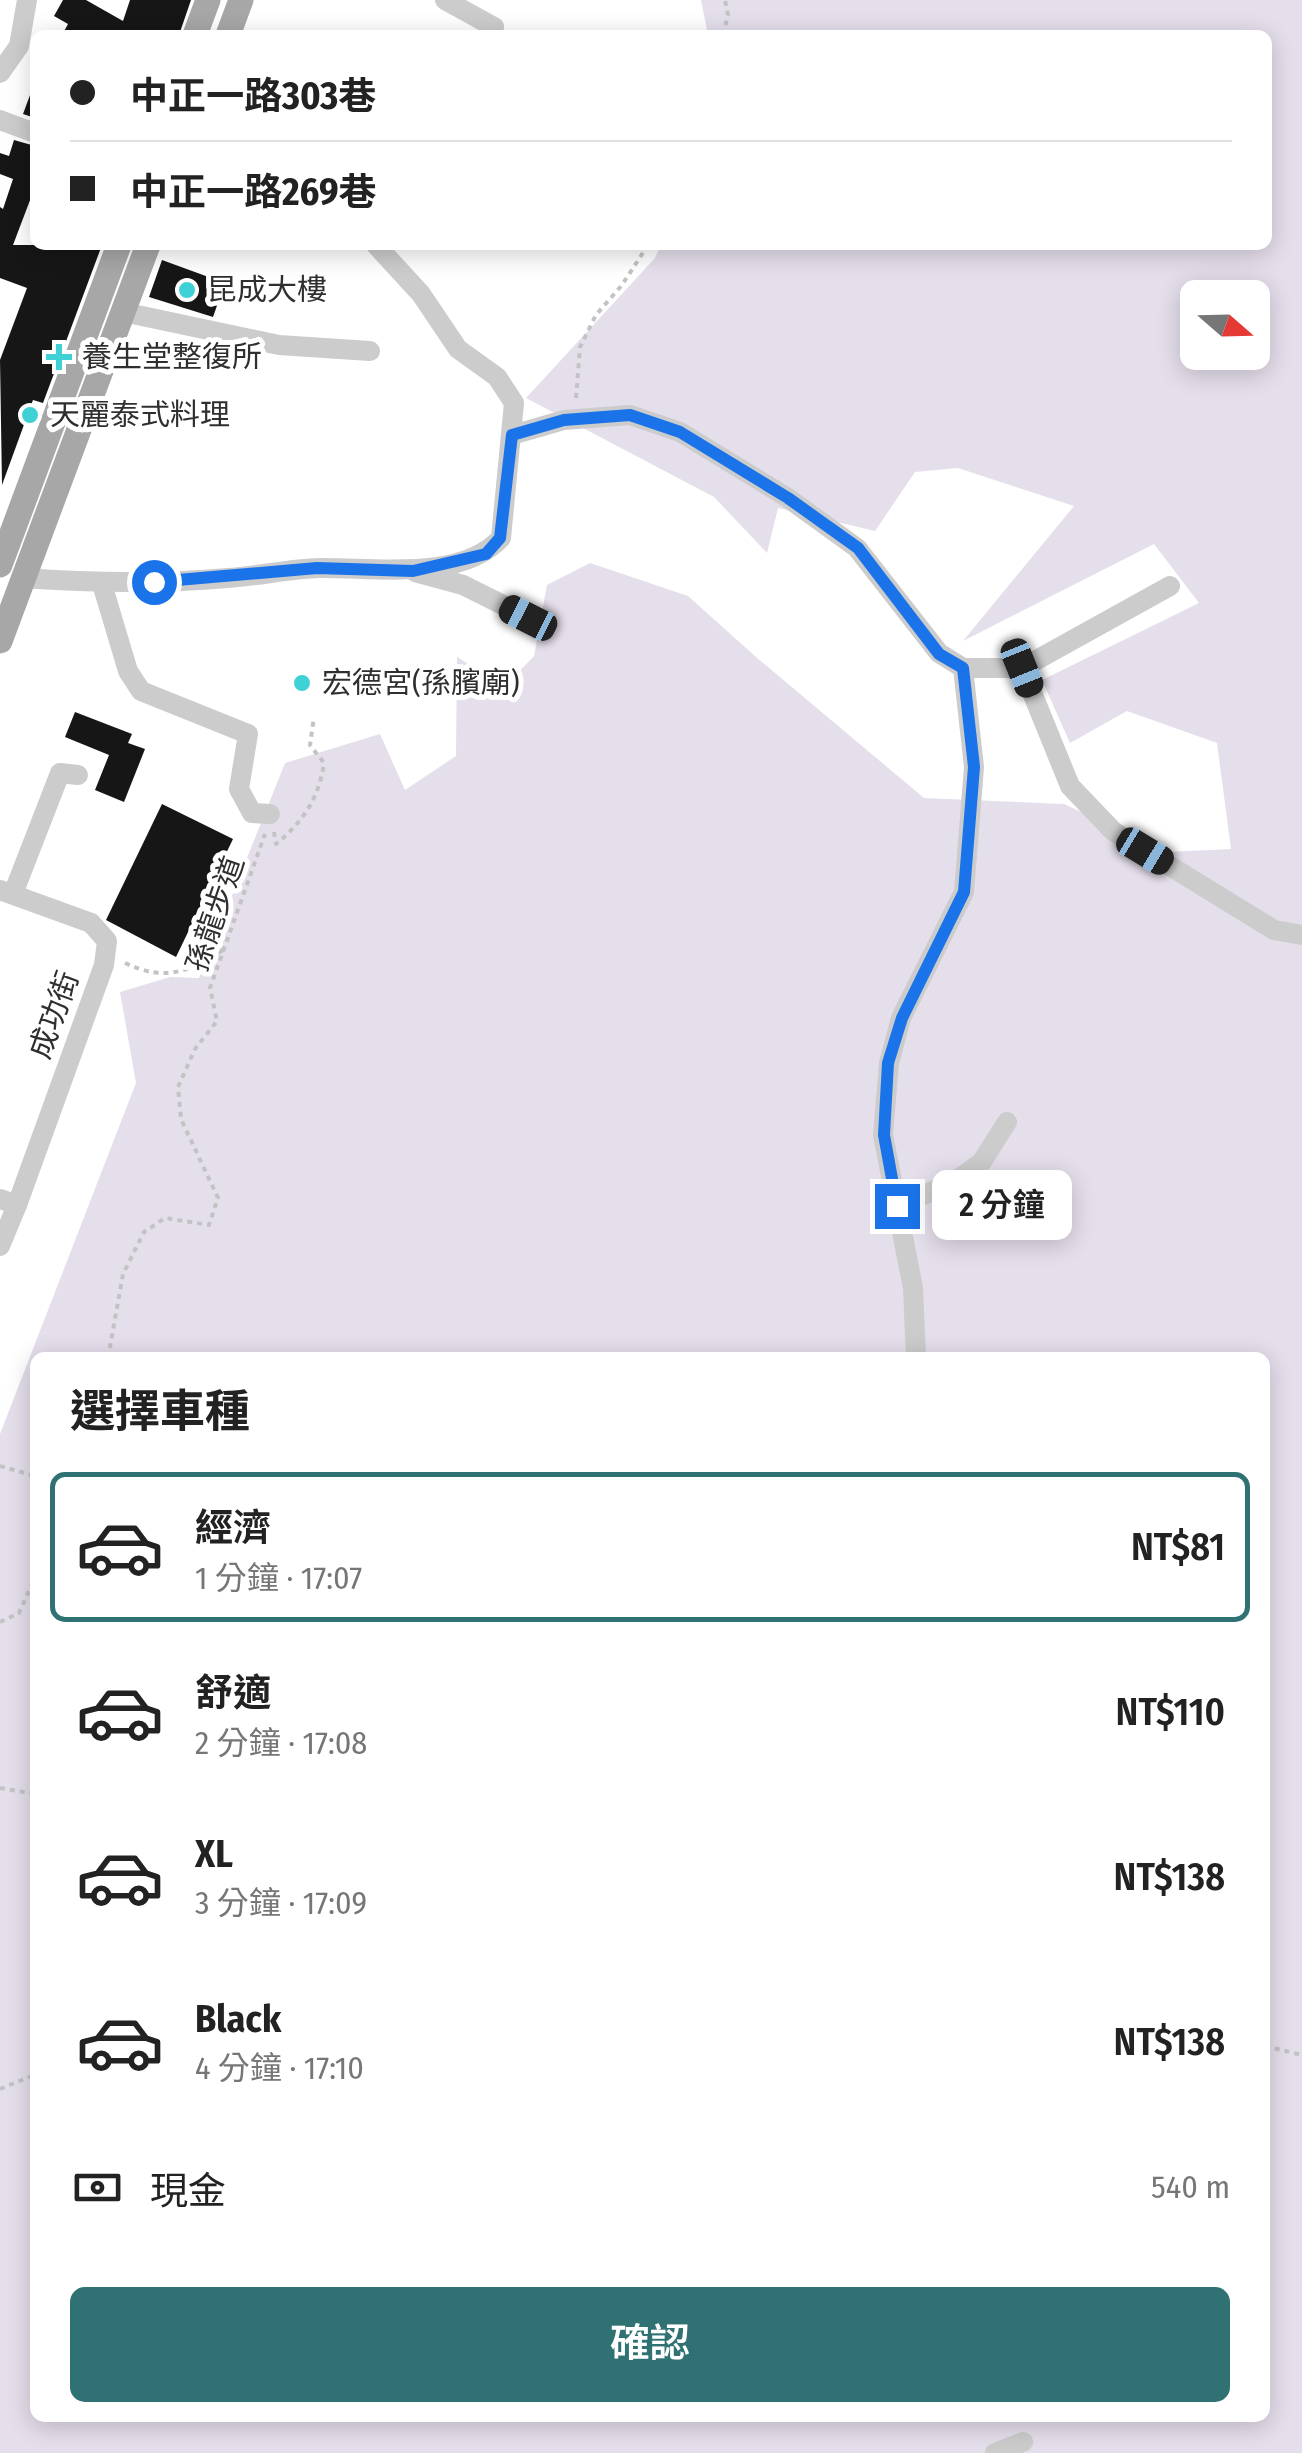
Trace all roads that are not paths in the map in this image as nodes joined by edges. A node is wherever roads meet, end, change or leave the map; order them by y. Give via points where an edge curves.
1 (27, 0) edge
2 (208, 0) edge
3 (241, 0) edge
4 (445, 0) edge
5 (197, 30) edge
6 (230, 30) edge
7 (489, 30) edge
8 (0, 72) edge
9 (0, 120) edge
10 (30, 131) edge
11 (117, 250) edge
12 (146, 250) edge
13 (381, 250) edge
14 (123, 312) junction
15 (370, 351) dead end
16 (512, 435) junction
17 (0, 566) edge
18 (413, 571) junction
19 (23, 578) junction
20 (102, 584) junction
21 (1170, 586) dead end
22 (528, 618) dead end
23 (0, 641) edge
24 (963, 668) junction
25 (1022, 668) junction
26 (78, 776) dead end
27 (270, 814) road end
28 (6, 892) edge
29 (1302, 935) edge
30 (1007, 1122) dead end
31 (8, 1202) edge
32 (897, 1206) junction
33 (0, 1246) edge
34 (916, 1352) edge
35 (1024, 2442) dead end
36 (995, 2453) edge

1 - 8 street via 20,46
2 - 5 main road
3 - 6 main road
4 - 7 street
9 - 10 street
11 - 17 main road
12 - 14 main road
13 - 16 street via 458,349 497,378 514,403
14 - 15 street via 279,345
14 - 19 main road
16 - 18 street via 500,538 486,554
16 - 24 street via 564,420 630,415 680,432 858,548 939,654
18 - 20 street via 317,568
18 - 22 street via 463,584
19 - 20 street
19 - 23 main road
20 - 27 street via 128,671 141,690 248,734 239,789 252,813
21 - 25 street
24 - 25 street
24 - 32 street via 974,767 964,892 902,1018 888,1063 884,1135
25 - 29 street via 1070,786 1113,831 1274,930
26 - 28 street via 60,773
28 - 31 street, 成功街 via 91,923 106,946
30 - 32 street via 981,1164
31 - 33 street, 成功街
32 - 34 street via 913,1288
35 - 36 street

